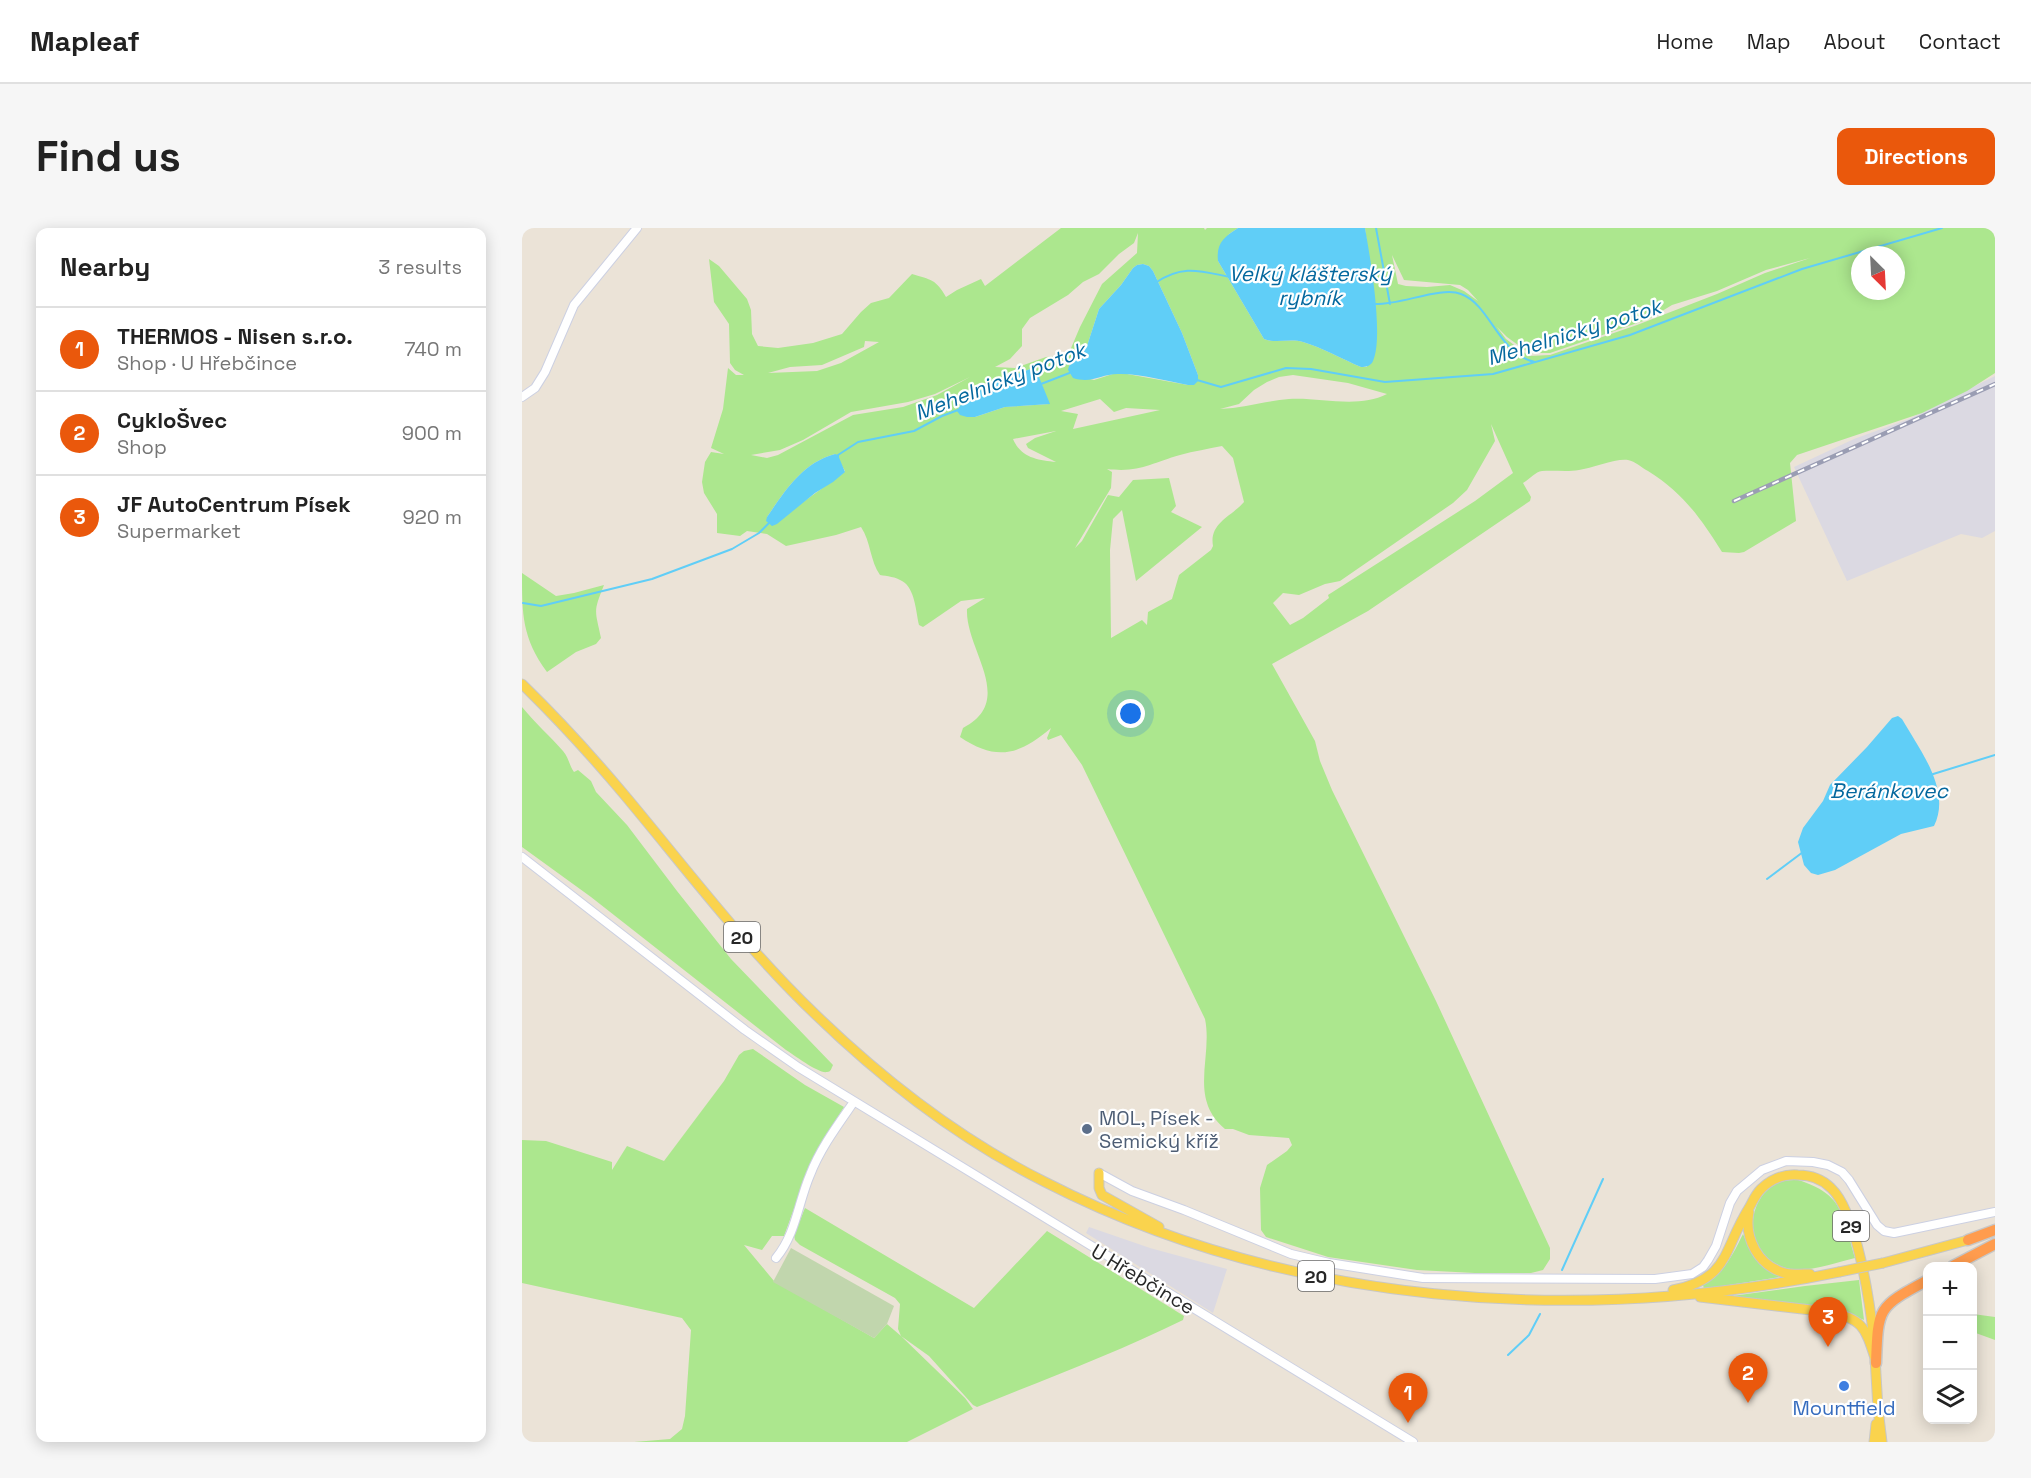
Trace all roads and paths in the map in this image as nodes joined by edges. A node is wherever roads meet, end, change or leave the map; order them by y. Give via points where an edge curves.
1 (637, 228) edge
2 (522, 397) edge
3 (522, 684) edge
4 (522, 857) edge
5 (853, 1102) junction
6 (1099, 1173) joint
7 (1751, 1205) junction
8 (1995, 1212) edge
9 (1995, 1231) edge
10 (1177, 1237) junction
11 (1968, 1240) joint
12 (1995, 1244) edge
13 (776, 1258) dead end
14 (1961, 1262) edge
15 (1839, 1272) junction
16 (1923, 1283) edge
17 (1679, 1295) junction
18 (1624, 1298) junction
19 (1876, 1363) junction
20 (1878, 1409) junction
21 (1413, 1442) edge
22 (1874, 1442) edge
23 (1882, 1442) edge

1 - 2 street via 573,306 545,372 535,388
3 - 10 main road, 20 via 593,759 769,967 865,1059 946,1122 995,1154 1083,1200
4 - 5 street, U Hřebčince via 745,1030
5 - 13 street via 809,1175 793,1228
5 - 21 street, U Hřebčince
6 - 8 street via 1132,1191 1291,1254 1388,1274 1443,1280 1655,1280 1692,1274 1708,1260 1716,1246 1737,1191 1762,1170 1786,1161 1813,1162 1842,1172 1877,1225 1889,1232
6 - 10 main road via 1101,1195
7 - 15 main road via 1748,1231 1763,1260 1784,1273
7 - 18 main road via 1723,1263 1708,1278 1676,1290
7 - 19 main road, 29 via 1769,1182 1793,1174 1818,1179 1837,1194 1848,1216 1859,1256
9 - 11 highway, 20
10 - 18 main road, 20 via 1282,1268 1380,1287 1527,1299
11 - 15 main road, 20, bridge
12 - 14 highway
15 - 17 main road, 20
16 - 19 highway via 1883,1309 1877,1328
17 - 18 main road, 20
17 - 19 main road via 1848,1316 1863,1327
19 - 20 main road, 29
20 - 22 main road, 29
20 - 23 main road, 29

